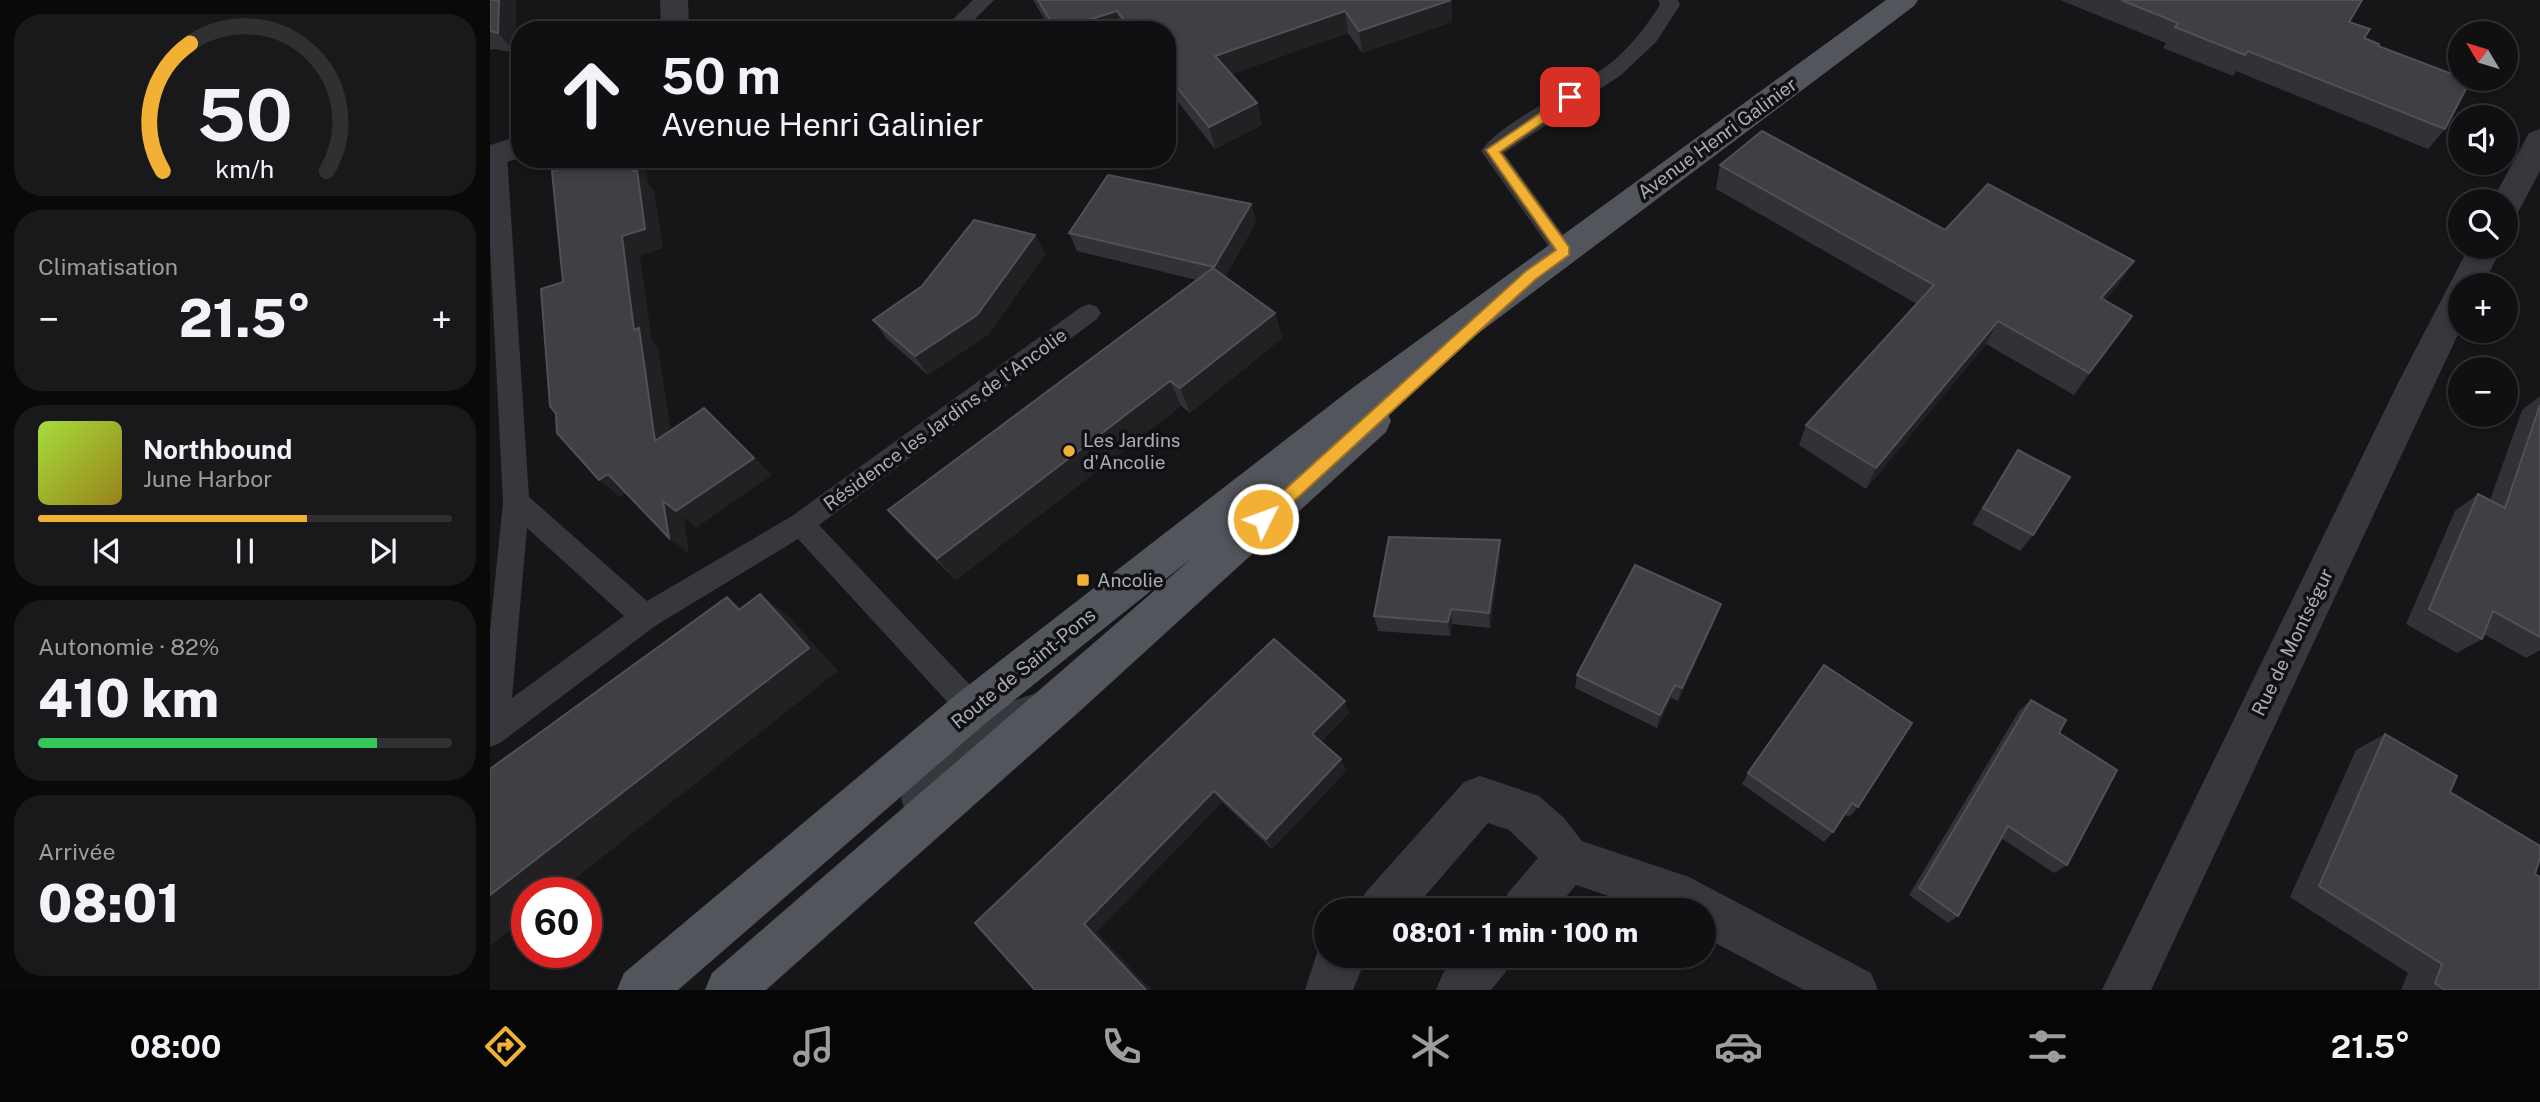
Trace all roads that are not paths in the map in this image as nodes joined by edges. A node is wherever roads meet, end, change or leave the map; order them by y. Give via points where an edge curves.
1 (674, 0) edge
2 (984, 0) edge
3 (1668, 0) edge
4 (1904, 0) edge
5 (675, 21) edge
6 (962, 21) edge
7 (2540, 139) edge
8 (502, 153) edge
9 (2515, 189) edge
10 (1564, 251) junction
11 (1531, 275) junction
12 (1089, 313) dead end
13 (2448, 320) edge
14 (516, 502) junction
15 (801, 524) junction
16 (645, 617) junction
17 (1065, 697) junction
18 (983, 715) junction
19 (492, 731) edge
20 (1567, 859) junction
21 (1392, 898) edge
22 (1535, 898) edge
23 (1679, 898) edge
24 (1716, 918) edge
25 (1335, 968) edge
26 (1478, 968) edge
27 (641, 990) edge
28 (723, 990) edge
29 (729, 990) edge
30 (1329, 990) edge
31 (1460, 990) edge
32 (1854, 990) edge
33 (2126, 990) edge

1 - 5 street
2 - 6 lane
3 - 10 lane via 1670,5 1649,38 1614,70 1492,150
4 - 10 main road, Avenue Henri Galinier
7 - 9 street
8 - 14 lane, Résidence les Jardins de l'Ancolie
10 - 11 main road, Avenue Henri Galinier
11 - 17 main road
11 - 18 main road, Route de Saint-Pons via 1364,399
12 - 15 lane, Résidence les Jardins de l'Ancolie
13 - 33 street, Rue de Montségur
14 - 16 lane
14 - 19 lane, Résidence les Jardins de l'Ancolie
15 - 16 lane, Résidence les Jardins de l'Ancolie
15 - 18 lane, Résidence les Jardins de l'Ancolie
16 - 19 lane, Résidence les Jardins de l'Ancolie
17 - 18 lane
17 - 29 main road
18 - 27 main road, Route de Saint-Pons
18 - 28 lane
20 - 21 street via 1523,812 1480,798
20 - 22 street
20 - 23 street
24 - 32 street
25 - 30 street
26 - 31 street

